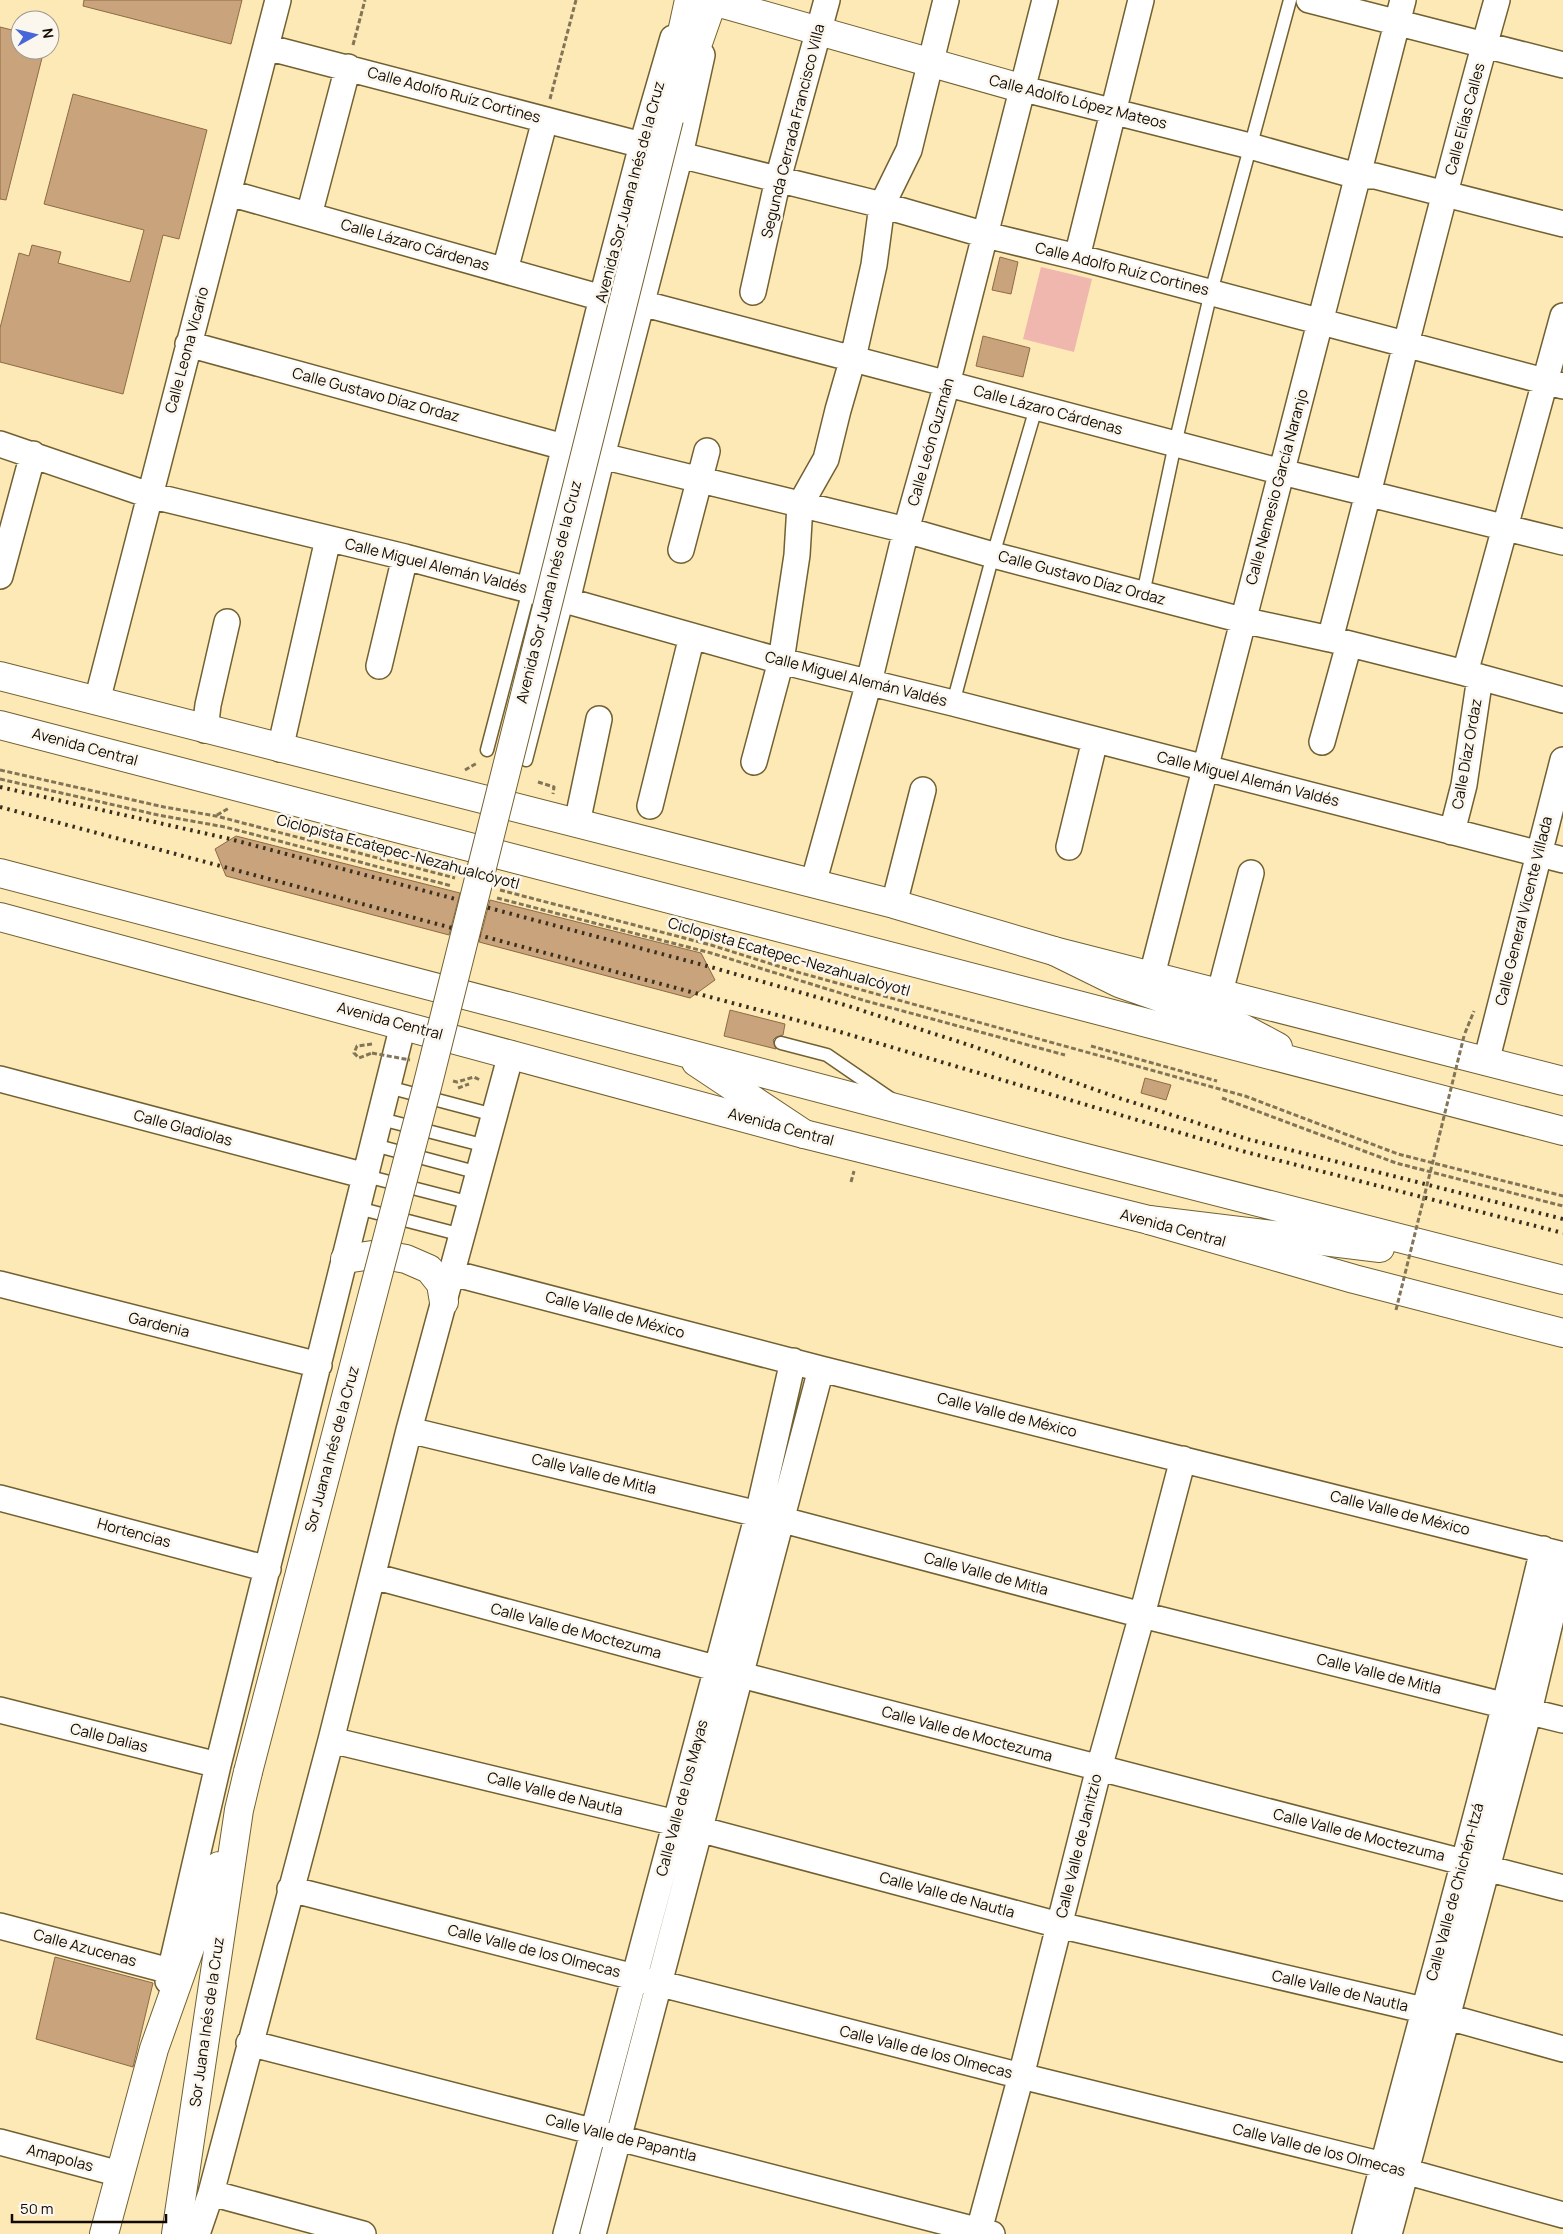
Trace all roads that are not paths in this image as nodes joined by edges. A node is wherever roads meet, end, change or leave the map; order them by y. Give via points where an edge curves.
1 (278, 0) edge
2 (827, 0) edge
3 (946, 0) edge
4 (1045, 0) edge
5 (1141, 0) edge
6 (1290, 0) edge
7 (1309, 0) edge
8 (1497, 0) edge
9 (700, 9) edge
10 (1400, 11) edge
11 (818, 32) junction
12 (1485, 45) junction
13 (266, 47) junction
14 (930, 63) junction
15 (1563, 65) edge
16 (348, 67) junction
17 (1024, 89) junction
18 (1112, 111) junction
19 (545, 120) junction
20 (642, 145) junction
21 (1250, 146) junction
22 (680, 156) junction
23 (1357, 176) junction
24 (778, 179) junction
25 (229, 193) junction
26 (1444, 193) junction
27 (882, 205) junction
28 (309, 215) junction
29 (1563, 224) edge
30 (986, 235) junction
31 (1077, 257) junction
32 (505, 270) junction
33 (754, 292) dead end
34 (1211, 292) junction
35 (602, 298) junction
36 (641, 303) junction
37 (1563, 316) edge
38 (1319, 321) junction
39 (1405, 343) junction
40 (188, 344) junction
41 (853, 358) junction
42 (947, 384) junction
43 (1555, 384) edge
44 (1036, 408) junction
45 (0, 444) edge
46 (1175, 444) junction
47 (564, 447) junction
48 (707, 451) dead end
49 (33, 454) junction
50 (602, 456) junction
51 (1282, 472) junction
52 (699, 480) junction
53 (1369, 493) junction
54 (149, 495) junction
55 (800, 505) junction
56 (1507, 527) junction
57 (906, 530) junction
58 (1563, 542) edge
59 (326, 549) junction
60 (681, 550) dead end
61 (993, 555) junction
62 (405, 557) junction
63 (0, 576) edge
64 (529, 590) junction
65 (1143, 594) junction
66 (567, 600) junction
67 (1242, 620) junction
68 (227, 622) dead end
69 (692, 636) junction
70 (1340, 641) junction
71 (780, 661) junction
72 (379, 666) dead end
73 (1473, 675) junction
74 (0, 676) edge
75 (869, 682) junction
76 (1563, 700) edge
77 (97, 701) junction
78 (953, 703) junction
79 (599, 719) dead end
80 (0, 725) edge
81 (205, 730) junction
82 (1095, 740) junction
83 (1322, 742) dead end
84 (280, 748) junction
85 (488, 750) dead end
86 (526, 760) dead end
87 (1563, 760) edge
88 (754, 762) dead end
89 (1204, 768) junction
90 (923, 790) dead end
91 (650, 806) dead end
92 (577, 823) junction
93 (1452, 832) junction
94 (1069, 847) dead end
95 (1538, 854) junction
96 (1563, 860) edge
97 (0, 873) edge
98 (1251, 873) dead end
99 (813, 884) junction
100 (894, 904) junction
101 (0, 917) edge
102 (1054, 950) junction
103 (1152, 975) junction
104 (1220, 992) junction
105 (404, 1025) junction
106 (781, 1043) dead end
107 (676, 1049) junction
108 (510, 1054) junction
109 (1486, 1062) junction
110 (1317, 1068) junction
111 (0, 1079) edge
112 (1563, 1081) edge
113 (427, 1087) joint
114 (388, 1088) junction
115 (908, 1111) junction
116 (494, 1115) junction
117 (380, 1119) junction
118 (1563, 1132) edge
119 (804, 1134) junction
120 (374, 1145) junction
121 (486, 1146) junction
122 (479, 1173) junction
123 (366, 1176) junction
124 (471, 1203) junction
125 (358, 1208) junction
126 (1149, 1220) junction
127 (462, 1235) junction
128 (345, 1259) junction
129 (1489, 1261) junction
130 (452, 1273) junction
131 (1563, 1280) edge
132 (0, 1284) edge
133 (444, 1302) junction
134 (1563, 1333) edge
135 (793, 1362) junction
136 (319, 1365) junction
137 (821, 1369) junction
138 (409, 1430) junction
139 (1182, 1459) junction
140 (0, 1498) edge
141 (758, 1514) junction
142 (783, 1520) junction
143 (1553, 1552) edge
144 (268, 1568) junction
145 (1563, 1568) edge
146 (372, 1576) junction
147 (1142, 1615) junction
148 (716, 1668) junction
149 (741, 1675) junction
150 (1517, 1708) junction
151 (0, 1710) edge
152 (1563, 1720) edge
153 (331, 1740) junction
154 (218, 1765) junction
155 (1099, 1768) junction
156 (239, 1810) junction
157 (676, 1823) junction
158 (701, 1830) junction
159 (1475, 1865) junction
160 (1563, 1888) edge
161 (290, 1890) junction
162 (1059, 1925) junction
163 (0, 1926) edge
164 (170, 1971) junction
165 (634, 1977) junction
166 (660, 1984) junction
167 (1434, 2013) junction
168 (249, 2043) junction
169 (154, 2049) junction
170 (1563, 2049) edge
171 (1022, 2076) junction
172 (594, 2130) junction
173 (619, 2137) junction
174 (0, 2142) edge
175 (1394, 2168) junction
176 (120, 2174) junction
177 (211, 2193) junction
178 (1563, 2215) edge
179 (983, 2233) edge
180 (104, 2234) edge
181 (176, 2234) edge
182 (197, 2234) edge
183 (363, 2234) edge
184 (566, 2234) edge
185 (594, 2234) edge
186 (1365, 2234) edge
187 (1388, 2234) edge

1 - 13 street, Calle Leona Vicario
2 - 11 street, Segunda Cerrada Francisco Villa
3 - 14 street
4 - 17 street, Calle León Guzmán
5 - 18 street
6 - 21 lane
7 - 10 street
8 - 12 street, Calle Elías Calles
9 - 11 main road, Calle Adolfo López Mateos
9 - 20 street, Avenida Sor Juana Inés de la Cruz via 670,43
9 - 22 street, Avenida Sor Juana Inés de la Cruz via 702,59
9 - 113 main road, Avenida Sor Juana Inés de la Cruz, bridge via 674,69 672,109
10 - 12 street
10 - 23 street, Calle Nemesio García Naranjo
11 - 14 main road, Calle Adolfo López Mateos
11 - 24 street, Segunda Cerrada Francisco Villa
12 - 15 street
12 - 26 street, Calle Elías Calles
13 - 16 street, Calle Adolfo Ruíz Cortines
13 - 25 street, Calle Leona Vicario
14 - 17 main road, Calle Adolfo López Mateos
14 - 27 street via 909,150
16 - 19 street, Calle Adolfo Ruíz Cortines
16 - 28 street
17 - 18 street, Calle Adolfo López Mateos
17 - 30 street, Calle León Guzmán
18 - 21 street, Calle Adolfo López Mateos
18 - 31 street
19 - 20 street, Calle Adolfo Ruíz Cortines
19 - 32 street
20 - 35 street, Avenida Sor Juana Inés de la Cruz
21 - 23 street, Calle Adolfo López Mateos
21 - 34 lane
22 - 24 street, Calle Adolfo Ruíz Cortines
22 - 36 street, Avenida Sor Juana Inés de la Cruz
23 - 26 street, Calle Adolfo López Mateos via 1375,176
23 - 38 street, Calle Nemesio García Naranjo
24 - 27 street, Calle Adolfo Ruíz Cortines
24 - 33 street, Segunda Cerrada Francisco Villa
25 - 28 street, Calle Lázaro Cárdenas
25 - 40 street, Calle Leona Vicario
26 - 29 street, Calle Adolfo López Mateos
26 - 39 street
27 - 30 street, Calle Adolfo Ruíz Cortines
27 - 41 street via 874,265
28 - 32 street, Calle Lázaro Cárdenas
30 - 31 street, Calle Adolfo Ruíz Cortines
30 - 42 street, Calle León Guzmán
31 - 34 street, Calle Adolfo Ruíz Cortines
32 - 35 street, Calle Lázaro Cárdenas
34 - 38 street, Calle Adolfo Ruíz Cortines
34 - 46 lane
35 - 47 street, Avenida Sor Juana Inés de la Cruz
36 - 41 street, Calle Lázaro Cárdenas
36 - 50 street, Avenida Sor Juana Inés de la Cruz
37 - 43 street
38 - 39 street, Calle Adolfo Ruíz Cortines
38 - 51 street, Calle Nemesio García Naranjo
39 - 43 street, Calle Adolfo Ruíz Cortines
39 - 53 street
40 - 47 street, Calle Gustavo Díaz Ordaz
40 - 54 street, Calle Leona Vicario
41 - 42 street, Calle Lázaro Cárdenas
41 - 55 street via 826,459
42 - 44 street, Calle Lázaro Cárdenas
42 - 57 street, Calle León Guzmán
43 - 56 street
44 - 46 street, Calle Lázaro Cárdenas
44 - 61 lane
45 - 49 street, Calle Miguel Alemán Valdés
46 - 51 street, Calle Lázaro Cárdenas
46 - 65 lane
47 - 64 street, Avenida Sor Juana Inés de la Cruz
48 - 52 street
49 - 54 street, Calle Miguel Alemán Valdés
49 - 63 street
50 - 52 street, Calle Gustavo Díaz Ordaz
50 - 66 street, Avenida Sor Juana Inés de la Cruz
51 - 53 street, Calle Lázaro Cárdenas
51 - 67 street, Calle Nemesio García Naranjo
52 - 55 street, Calle Gustavo Díaz Ordaz
52 - 60 street
53 - 56 street, Calle Lázaro Cárdenas
53 - 70 street
54 - 59 street, Calle Miguel Alemán Valdés
54 - 77 street, Calle Leona Vicario
55 - 57 street, Calle Gustavo Díaz Ordaz
55 - 71 street via 797,554
56 - 58 street, Calle Lázaro Cárdenas
56 - 73 street
57 - 61 street, Calle Gustavo Díaz Ordaz
57 - 75 street, Calle León Guzmán
59 - 62 street, Calle Miguel Alemán Valdés
59 - 84 street
61 - 65 street, Calle Gustavo Díaz Ordaz
61 - 78 lane
62 - 64 street, Calle Miguel Alemán Valdés
62 - 72 street
64 - 66 street, Calle Miguel Alemán Valdés
64 - 85 lane, Avenida Sor Juana Inés de la Cruz
65 - 67 street, Calle Gustavo Díaz Ordaz
66 - 69 street, Calle Miguel Alemán Valdés
66 - 86 lane, Avenida Sor Juana Inés de la Cruz
67 - 70 street, Calle Gustavo Díaz Ordaz
67 - 89 street, Calle Nemesio García Naranjo
68 - 81 street
69 - 71 street, Calle Miguel Alemán Valdés
69 - 91 street
70 - 73 street, Calle Gustavo Díaz Ordaz
70 - 83 street
71 - 75 street, Calle Miguel Alemán Valdés
71 - 88 street
73 - 76 street, Calle Gustavo Díaz Ordaz
73 - 93 street, Calle Díaz Ordaz via 1464,786
74 - 77 main road
75 - 78 street, Calle Miguel Alemán Valdés
75 - 99 street, Calle León Guzmán
77 - 81 main road
78 - 82 street, Calle Miguel Alemán Valdés
79 - 92 street
80 - 110 main road, Avenida Central
81 - 84 main road
82 - 89 street, Calle Miguel Alemán Valdés
82 - 94 street
84 - 92 main road
87 - 95 street, Calle General Vicente Villada
89 - 93 street, Calle Miguel Alemán Valdés
89 - 103 street, Calle Nemesio García Naranjo
90 - 100 street
92 - 99 main road
93 - 95 street, Calle Miguel Alemán Valdés
95 - 96 street, Calle Miguel Alemán Valdés
95 - 109 street, Calle General Vicente Villada
97 - 107 main road
98 - 104 street
99 - 100 main road
100 - 102 main road
101 - 105 main road, Avenida Central
102 - 103 main road
102 - 110 main road via 1119,983 1233,1023
103 - 104 main road
104 - 109 main road
105 - 108 main road, Avenida Central
105 - 114 street
106 - 115 lane via 827,1054
107 - 115 main road
107 - 119 main road
108 - 116 street
108 - 119 main road, Avenida Central
109 - 112 main road
110 - 118 main road, Avenida Central
111 - 123 street, Calle Gladiolas
113 - 156 main road, Sor Juana Inés de la Cruz, bridge
114 - 116 lane
114 - 117 street
115 - 129 main road
116 - 121 street
117 - 120 street
117 - 121 lane
119 - 126 main road, Avenida Central
120 - 122 lane
120 - 123 street
121 - 122 street
122 - 124 street
123 - 124 lane
123 - 125 street
124 - 127 street
125 - 127 lane
125 - 128 street
126 - 129 main road
126 - 134 main road, Avenida Central via 1354,1279
127 - 130 street
128 - 133 main road via 379,1254 406,1259 429,1269 441,1284
128 - 136 street
129 - 131 main road
130 - 133 street
130 - 135 street, Calle Valle de México
132 - 136 street, Gardenia
133 - 138 street
135 - 137 street, Calle Valle de México
135 - 141 street, Calle Valle de los Mayas
136 - 144 street
137 - 139 street, Calle Valle de México
137 - 142 street, Calle Valle de los Mayas
138 - 141 street, Calle Valle de Mitla
138 - 146 street
139 - 143 street, Calle Valle de México
139 - 147 street, Calle Valle de Janitzio
140 - 144 street, Hortencias
141 - 142 street, Calle Valle de Mitla
141 - 148 street, Calle Valle de los Mayas
142 - 147 street, Calle Valle de Mitla
142 - 149 street, Calle Valle de los Mayas
143 - 150 street, Calle Valle de Chichén-Itzá
144 - 154 street
145 - 150 street, Calle Valle de Chichén-Itzá
146 - 148 street, Calle Valle de Moctezuma
146 - 153 street
147 - 150 street, Calle Valle de Mitla
147 - 155 street, Calle Valle de Janitzio
148 - 149 street, Calle Valle de Moctezuma
148 - 157 street, Calle Valle de los Mayas
149 - 155 street, Calle Valle de Moctezuma
149 - 158 street, Calle Valle de los Mayas
150 - 152 street, Calle Valle de Mitla
150 - 159 street, Calle Valle de Chichén-Itzá
151 - 154 street, Calle Dalias
153 - 157 street, Calle Valle de Nautla
153 - 161 street
154 - 164 street
155 - 159 street, Calle Valle de Moctezuma
155 - 162 street, Calle Valle de Janitzio
156 - 169 main road, Sor Juana Inés de la Cruz
156 - 181 main road, Sor Juana Inés de la Cruz
157 - 158 street, Calle Valle de Nautla
157 - 165 street, Calle Valle de los Mayas
158 - 162 street, Calle Valle de Nautla
158 - 166 street, Calle Valle de los Mayas
159 - 160 street, Calle Valle de Moctezuma
159 - 167 street, Calle Valle de Chichén-Itzá
161 - 165 street, Calle Valle de los Olmecas
161 - 168 street
162 - 167 street, Calle Valle de Nautla
162 - 171 street, Calle Valle de Janitzio
163 - 164 street, Calle Azucenas
164 - 169 street
165 - 166 street, Calle Valle de los Olmecas
165 - 172 street, Calle Valle de los Mayas
166 - 171 street, Calle Valle de los Olmecas
166 - 173 street, Calle Valle de los Mayas
167 - 170 street, Calle Valle de Nautla
167 - 175 street, Calle Valle de Chichén-Itzá
168 - 172 street, Calle Valle de Papantla
168 - 177 street
169 - 176 main road, Sor Juana Inés de la Cruz
171 - 175 street, Calle Valle de los Olmecas
171 - 179 street, Calle Valle de Janitzio
172 - 173 street, Calle Valle de Papantla
172 - 184 street, Calle Valle de los Mayas
173 - 179 street, Calle Valle de Papantla
173 - 185 street, Calle Valle de los Mayas
174 - 176 street, Amapolas
175 - 178 street, Calle Valle de los Olmecas
175 - 186 street, Calle Valle de Chichén-Itzá
175 - 187 street, Calle Valle de Chichén-Itzá
176 - 180 main road, Sor Juana Inés de la Cruz
177 - 182 street
177 - 183 street

